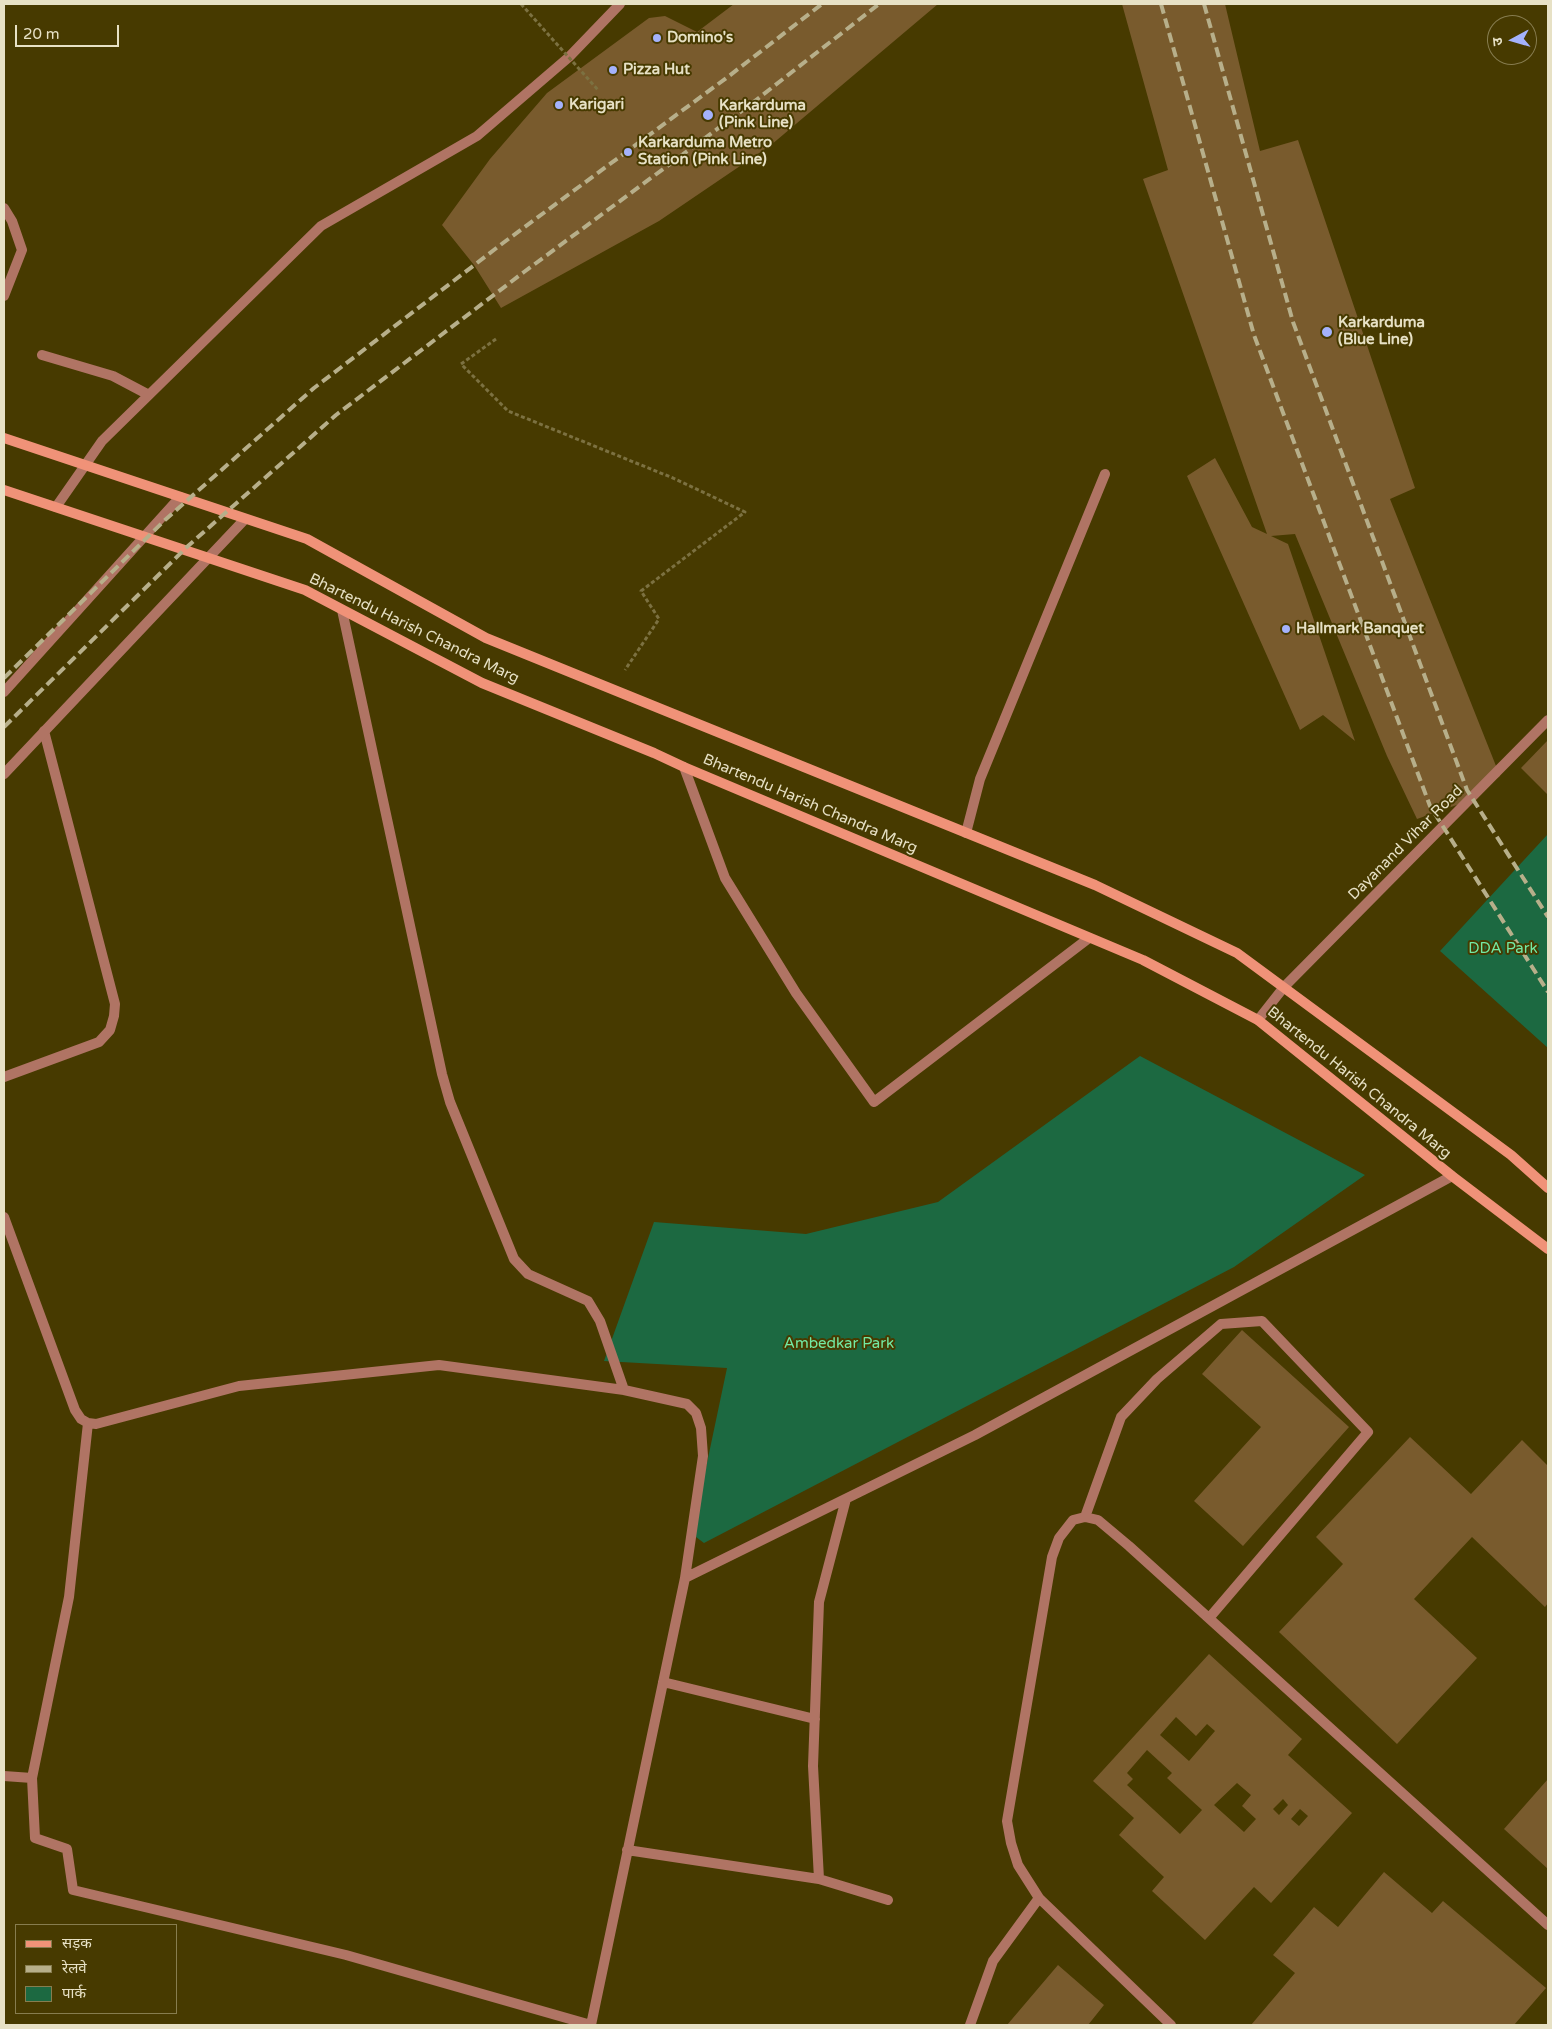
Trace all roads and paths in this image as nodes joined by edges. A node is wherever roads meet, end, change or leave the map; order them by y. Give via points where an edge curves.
1 (520, 4) edge
2 (620, 4) edge
3 (569, 57) junction
4 (598, 90) dead end
5 (4, 208) edge
6 (4, 296) edge
7 (496, 339) dead end
8 (42, 355) dead end
9 (149, 395) junction
10 (4, 438) edge
11 (86, 465) junction
12 (1105, 474) dead end
13 (4, 490) edge
14 (180, 497) junction
15 (56, 507) junction
16 (245, 519) junction
17 (144, 537) junction
18 (207, 558) junction
19 (342, 610) junction
20 (612, 689) junction
21 (4, 692) edge
22 (1548, 720) edge
23 (44, 731) junction
24 (684, 767) junction
25 (4, 774) edge
26 (966, 832) junction
27 (1089, 938) junction
28 (1284, 987) junction
29 (1258, 1020) junction
30 (4, 1077) edge
31 (1452, 1176) junction
32 (1548, 1188) edge
33 (4, 1220) edge
34 (1548, 1249) edge
35 (624, 1390) junction
36 (88, 1424) junction
37 (846, 1499) junction
38 (1085, 1517) junction
39 (685, 1578) junction
40 (1210, 1617) junction
41 (663, 1682) junction
42 (815, 1719) junction
43 (4, 1776) edge
44 (32, 1778) junction
45 (627, 1850) junction
46 (819, 1879) junction
47 (1038, 1898) junction
48 (888, 1900) dead end
49 (1548, 1925) edge
50 (591, 2025) edge
51 (970, 2025) edge
52 (1171, 2025) edge

1 - 3 path, bridge
2 - 3 street
3 - 4 path, bridge
3 - 9 street via 478,136 321,226
5 - 6 street via 16,228 22,250
7 - 20 path via 461,364 508,411 673,478 745,512 641,590 659,619
8 - 9 street via 113,376
9 - 11 street via 102,441
10 - 11 main road, Bhartendu Harish Chandra Marg
11 - 14 main road, Bhartendu Harish Chandra Marg
11 - 15 street
12 - 26 street via 980,779
13 - 15 main road, Bhartendu Harish Chandra Marg
14 - 16 main road, Bhartendu Harish Chandra Marg
14 - 17 street
15 - 17 main road, Bhartendu Harish Chandra Marg
16 - 18 street
16 - 20 main road, Bhartendu Harish Chandra Marg via 307,540 486,638
17 - 18 main road, Bhartendu Harish Chandra Marg
17 - 21 street
18 - 19 main road, Bhartendu Harish Chandra Marg via 305,590
18 - 23 street
19 - 24 main road, Bhartendu Harish Chandra Marg via 482,683
19 - 35 street via 450,1102 514,1259 528,1274 588,1301 600,1322
20 - 26 main road, Bhartendu Harish Chandra Marg
22 - 28 street, Dayanand Vihar Road
23 - 25 street
23 - 30 street via 115,1004 114,1016 110,1030 99,1042
24 - 27 main road, Bhartendu Harish Chandra Marg
24 - 27 street via 724,878 796,993 874,1102
26 - 28 main road, Bhartendu Harish Chandra Marg via 1095,885 1237,953
27 - 29 main road, Bhartendu Harish Chandra Marg via 1143,960
28 - 29 street, Dayanand Vihar Road
28 - 32 main road, Bhartendu Harish Chandra Marg via 1511,1155
29 - 31 main road, Bhartendu Harish Chandra Marg
31 - 34 main road, Bhartendu Harish Chandra Marg
31 - 37 street via 975,1435
33 - 36 street via 75,1410
35 - 36 street via 439,1365 239,1386
35 - 39 street via 688,1404 696,1413 701,1428 703,1456
36 - 44 street via 69,1597
37 - 39 street
37 - 42 street via 819,1602
38 - 40 street via 1098,1520
38 - 40 street via 1121,1417 1157,1379 1221,1324 1262,1321 1368,1432
38 - 47 street via 1073,1520 1059,1538 1052,1557 1007,1822 1018,1866
39 - 41 street
40 - 49 street
41 - 42 street
41 - 45 street
42 - 46 street via 813,1766
43 - 44 street
44 - 50 street via 35,1838 67,1849 73,1890 346,1954
45 - 46 street
45 - 50 street
46 - 48 street
47 - 51 street via 993,1961
47 - 52 street

